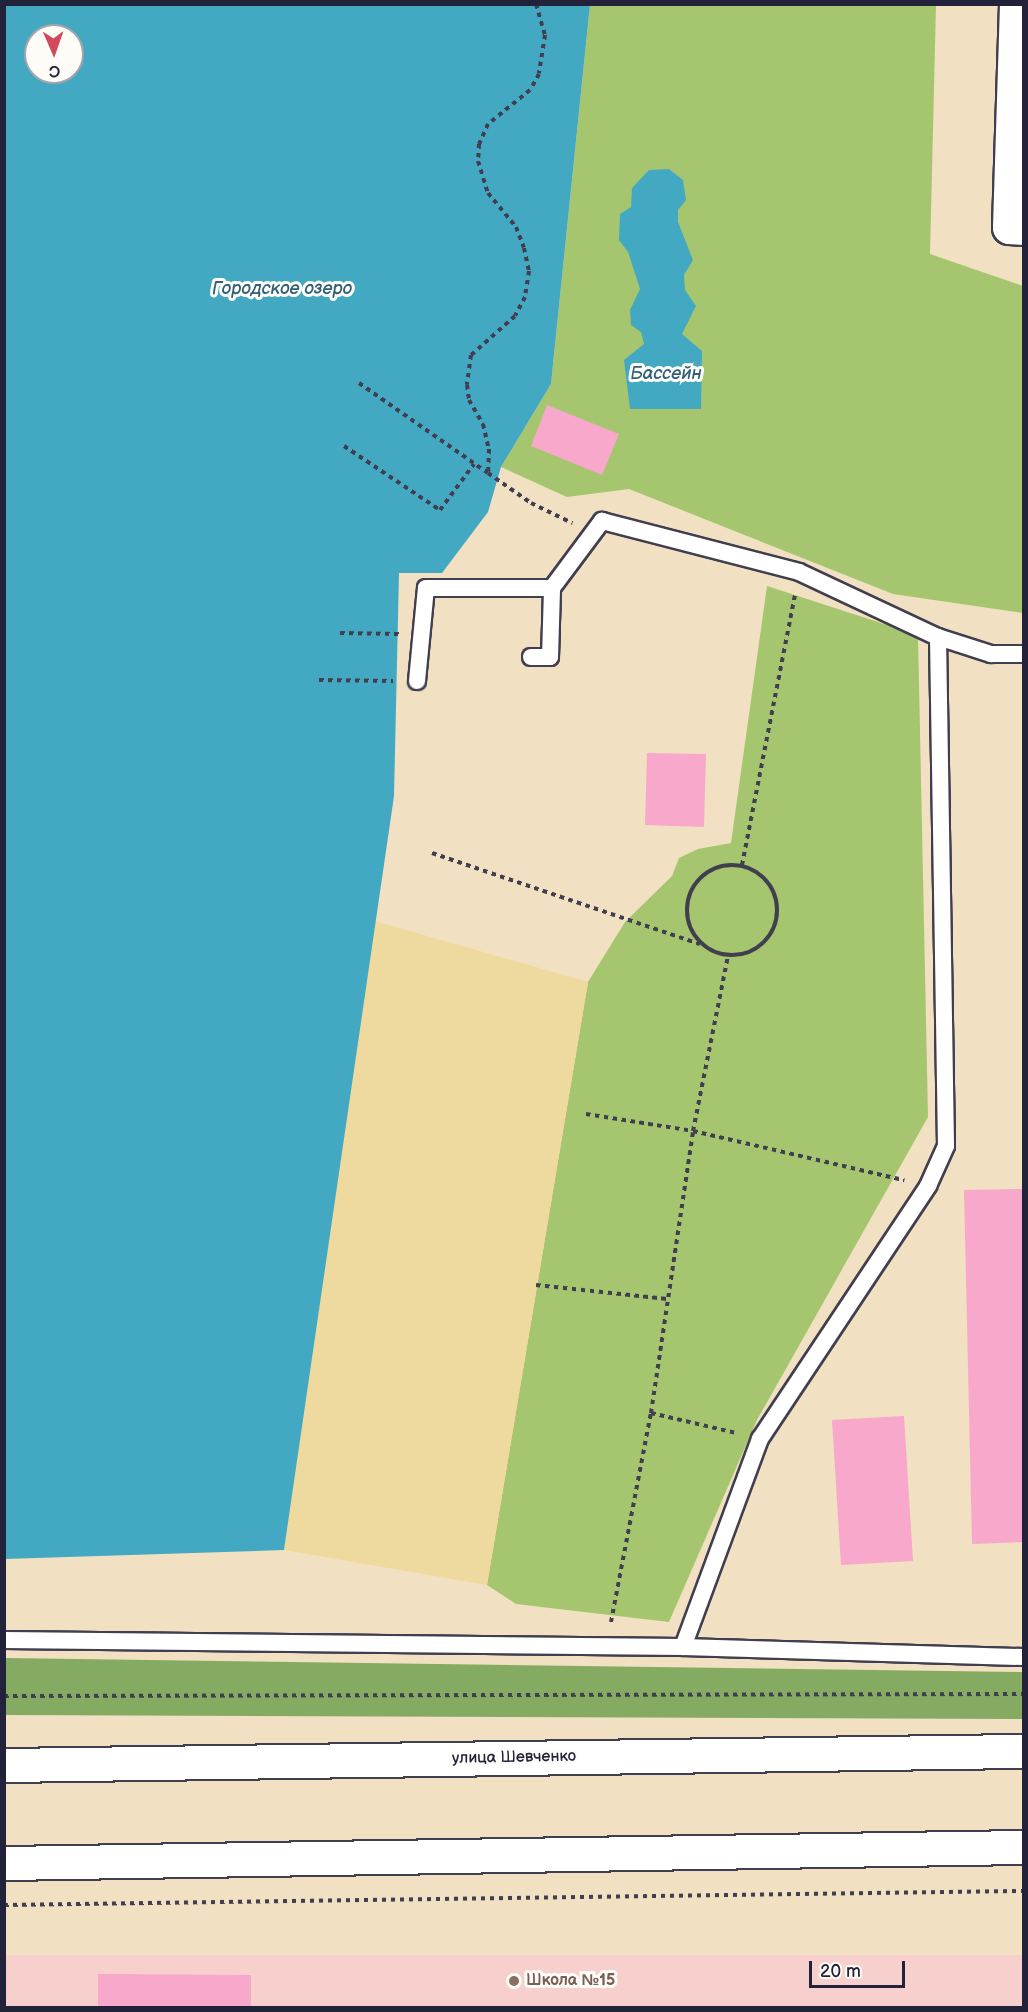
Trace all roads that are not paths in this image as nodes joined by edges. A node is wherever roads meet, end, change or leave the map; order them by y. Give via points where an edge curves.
1 (1016, 4) edge
2 (1023, 228) edge
3 (552, 588) junction
4 (938, 638) junction
5 (1023, 654) edge
6 (531, 657) dead end
7 (417, 681) road end
8 (4, 1640) edge
9 (683, 1647) junction
10 (1023, 1657) edge
11 (1023, 1751) edge
12 (4, 1765) edge
13 (1023, 1847) edge
14 (4, 1863) edge

1 - 2 street via 1009,227
3 - 4 lane via 602,521 799,572
3 - 6 lane via 550,657
3 - 7 lane via 426,588
4 - 5 lane via 991,654
4 - 9 lane via 946,1146 928,1186 760,1439
8 - 9 lane
9 - 10 lane
11 - 12 street, улица Шевченко
13 - 14 street

